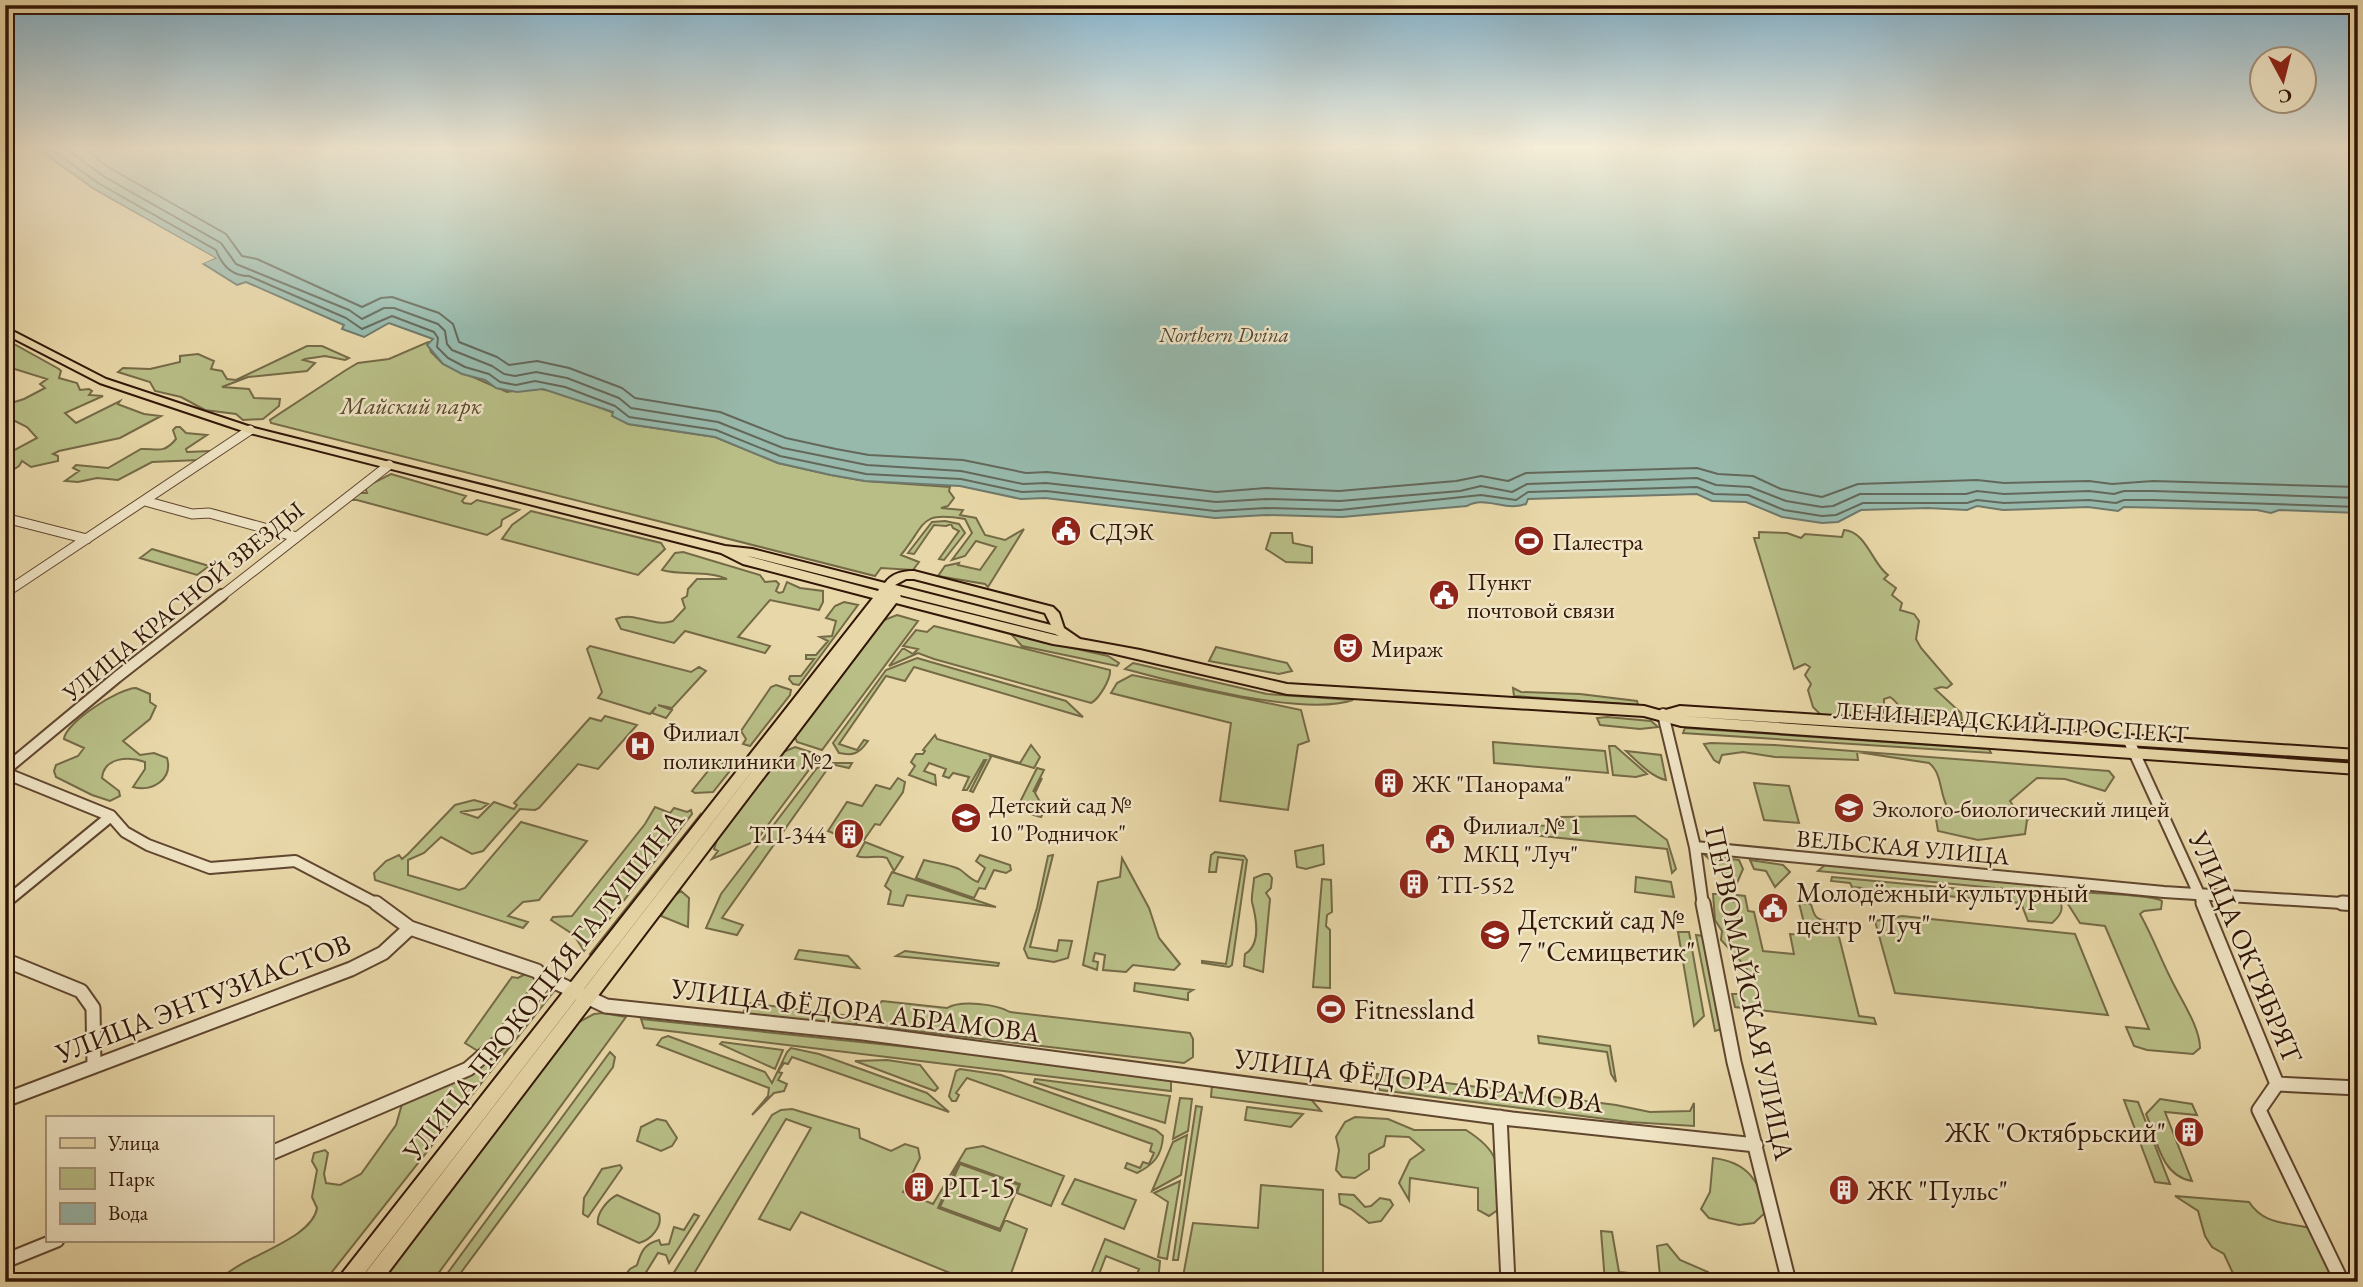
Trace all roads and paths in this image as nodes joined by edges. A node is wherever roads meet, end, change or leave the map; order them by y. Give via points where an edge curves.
1 (5, 330) edge
2 (250, 430) junction
3 (389, 465) junction
4 (145, 500) junction
5 (5, 518) edge
6 (297, 537) junction
7 (87, 539) junction
8 (725, 550) joint
9 (5, 593) edge
10 (889, 594) junction
11 (1059, 631) junction
12 (1081, 642) junction
13 (1663, 714) junction
14 (2132, 747) junction
15 (2358, 755) edge
16 (2358, 769) edge
17 (5, 772) edge
18 (111, 816) junction
19 (1695, 847) junction
20 (2199, 893) junction
21 (5, 903) edge
22 (2358, 904) edge
23 (410, 928) junction
24 (5, 960) edge
25 (546, 981) junction
26 (581, 994) junction
27 (94, 1066) junction
28 (2277, 1084) junction
29 (2358, 1088) edge
30 (5, 1100) edge
31 (1500, 1117) junction
32 (1756, 1144) junction
33 (273, 1152) edge
34 (52, 1242) edge
35 (5, 1261) edge
36 (346, 1282) edge
37 (369, 1282) edge
38 (1508, 1282) edge
39 (1789, 1282) edge
40 (2342, 1282) edge

1 - 2 main road, ЛЕНИНГРАДСКИЙ ПРОСПЕКТ via 103,381
2 - 3 main road, ЛЕНИНГРАДСКИЙ ПРОСПЕКТ
2 - 4 street
3 - 6 street, УЛИЦА КРАСНОЙ ЗВЕЗДЫ
3 - 8 main road, ЛЕНИНГРАДСКИЙ ПРОСПЕКТ
4 - 6 street
4 - 7 street
5 - 7 street
6 - 17 street, УЛИЦА КРАСНОЙ ЗВЕЗДЫ via 123,672
7 - 9 street
8 - 10 main road, ЛЕНИНГРАДСКИЙ ПРОСПЕКТ via 752,553
10 - 11 main road, ЛЕНИНГРАДСКИЙ ПРОСПЕКТ
10 - 11 main road, УЛИЦА ПРОКОПИЯ ГАЛУШИНА via 914,576 1049,610
10 - 12 main road, ЛЕНИНГРАДСКИЙ ПРОСПЕКТ via 1053,640
10 - 26 main road, УЛИЦА ПРОКОПИЯ ГАЛУШИНА
11 - 12 main road, ЛЕНИНГРАДСКИЙ ПРОСПЕКТ
12 - 13 main road, ЛЕНИНГРАДСКИЙ ПРОСПЕКТ via 1287,688
13 - 14 main road, ЛЕНИНГРАДСКИЙ ПРОСПЕКТ via 1679,711
13 - 19 street, ПЕРВОМАЙСКАЯ УЛИЦА
14 - 15 main road, ЛЕНИНГРАДСКИЙ ПРОСПЕКТ
14 - 16 main road, ЛЕНИНГРАДСКИЙ ПРОСПЕКТ
14 - 20 street, УЛИЦА ОКТЯБРЯТ
17 - 18 street, УЛИЦА ФЁДОРА АБРАМОВА
18 - 21 street
18 - 23 street, УЛИЦА ФЁДОРА АБРАМОВА via 125,832 148,845 210,868 295,861 368,897
19 - 20 street, ВЕЛЬСКАЯ УЛИЦА
19 - 32 street, ПЕРВОМАЙСКАЯ УЛИЦА via 1730,1041
20 - 22 street, ВЕЛЬСКАЯ УЛИЦА
20 - 28 street, УЛИЦА ОКТЯБРЯТ
23 - 25 street, УЛИЦА ФЁДОРА АБРАМОВА via 537,971
23 - 27 street, УЛИЦА ЭНТУЗИАСТОВ via 383,953 351,969
24 - 27 street via 81,991 93,1008
25 - 26 street, УЛИЦА ФЁДОРА АБРАМОВА
25 - 33 street via 499,1042 468,1069
26 - 31 street, УЛИЦА ФЁДОРА АБРАМОВА via 606,1006 863,1033
26 - 36 main road, УЛИЦА ПРОКОПИЯ ГАЛУШИНА
26 - 37 main road, УЛИЦА ПРОКОПИЯ ГАЛУШИНА
27 - 30 street, УЛИЦА ЭНТУЗИАСТОВ
28 - 29 street
28 - 40 street, УЛИЦА ОКТЯБРЯТ via 2259,1110
31 - 32 street, УЛИЦА ФЁДОРА АБРАМОВА
31 - 38 street
32 - 39 street, ПЕРВОМАЙСКАЯ УЛИЦА
34 - 35 street

